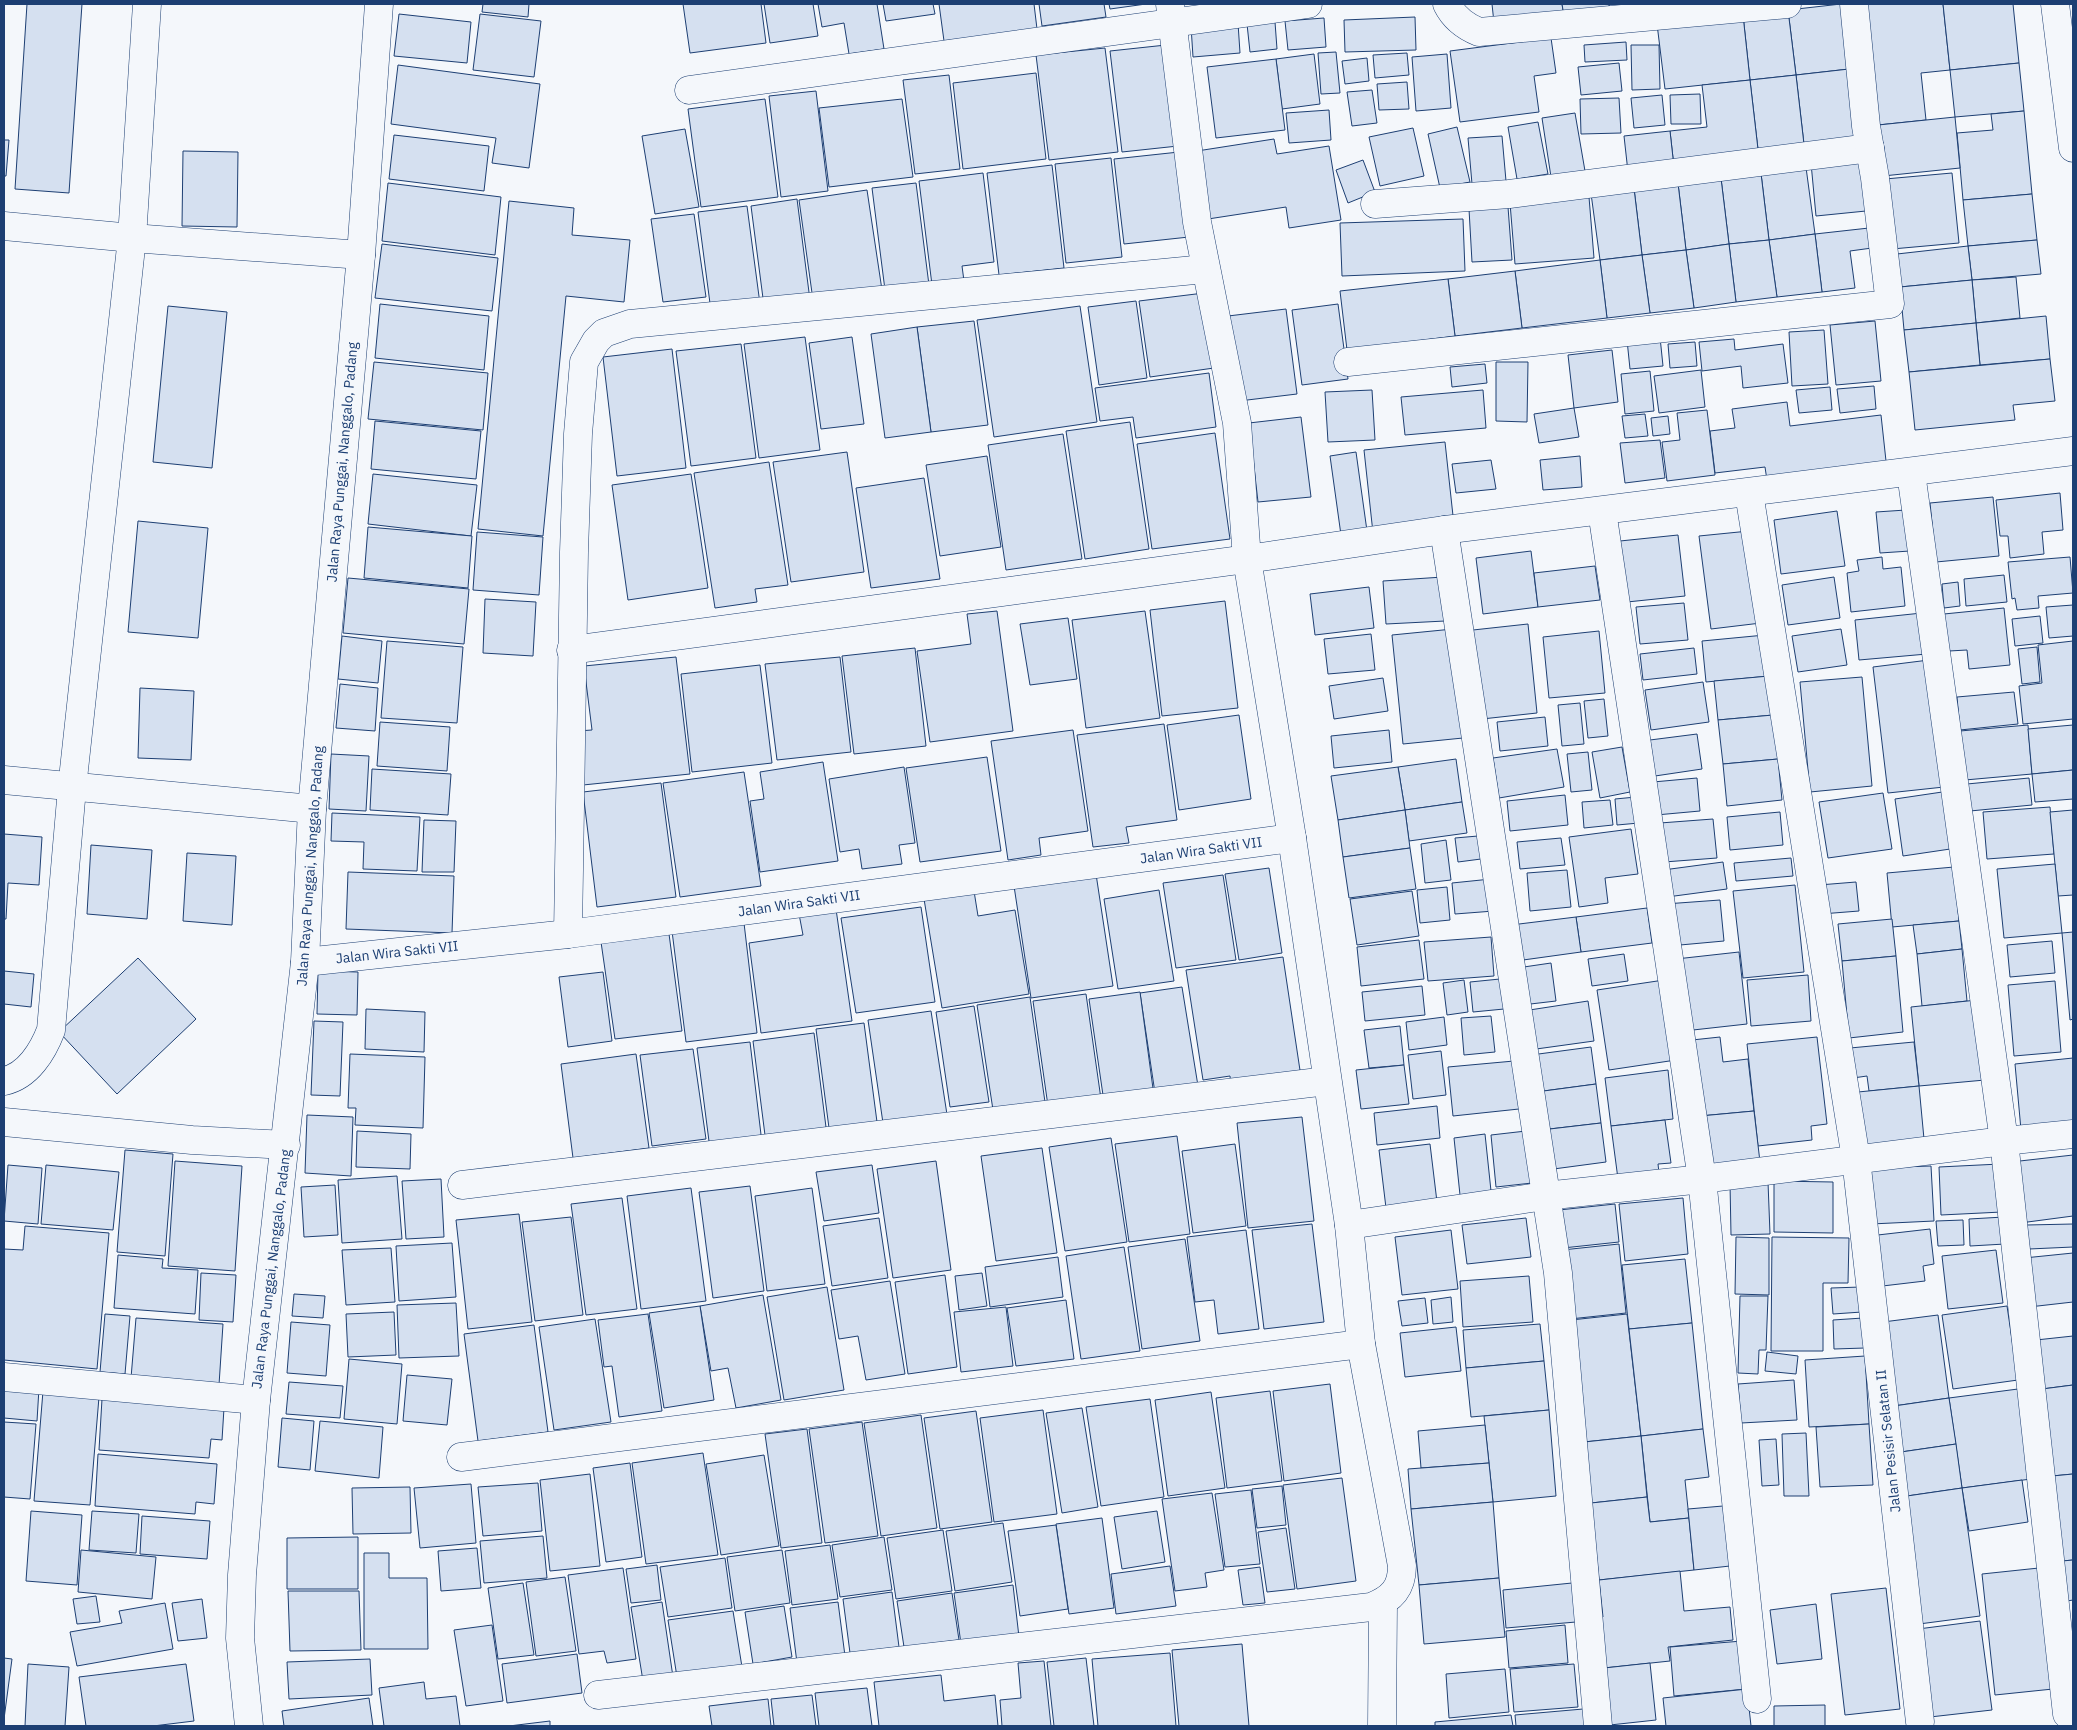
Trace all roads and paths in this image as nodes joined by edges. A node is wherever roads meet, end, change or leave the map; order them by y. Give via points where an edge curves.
1 (147, 4) edge
2 (379, 4) edge
3 (1308, 4) edge
4 (1447, 4) edge
5 (1787, 4) edge
6 (1854, 4) edge
7 (2055, 4) edge
8 (1171, 12) edge
9 (688, 90) dead end
10 (1870, 148) junction
11 (2073, 148) edge
12 (1375, 204) dead end
13 (4, 226) edge
14 (132, 238) junction
15 (361, 255) junction
16 (1206, 269) junction
17 (1348, 362) dead end
18 (2073, 452) edge
19 (1911, 473) junction
20 (1749, 493) junction
21 (1602, 511) junction
22 (1444, 530) junction
23 (1247, 559) junction
24 (571, 650) junction
25 (4, 780) edge
26 (72, 788) junction
27 (312, 809) junction
28 (1292, 838) junction
29 (568, 934) junction
30 (305, 962) junction
31 (4, 1081) edge
32 (1327, 1081) junction
33 (4, 1122) edge
34 (2073, 1134) edge
35 (2004, 1141) junction
36 (286, 1145) junction
37 (1856, 1159) junction
38 (1702, 1179) junction
39 (462, 1184) dead end
40 (1545, 1196) junction
41 (1349, 1225) junction
42 (1361, 1344) junction
43 (4, 1377) edge
44 (256, 1400) junction
45 (461, 1457) dead end
46 (1383, 1603) junction
47 (598, 1696) dead end
48 (1757, 1699) dead end
49 (2067, 1714) dead end
50 (1920, 1722) dead end
51 (249, 1726) edge
52 (1382, 1726) edge
53 (1598, 1726) edge

1 - 14 street
2 - 15 street, Jalan Raya Punggai, Nanggalo, Padang
3 - 8 street
4 - 5 street via 1452,14 1466,27 1479,32
6 - 10 street
7 - 11 street
8 - 9 street
8 - 16 street via 1187,155
10 - 12 street via 1509,194
10 - 17 street via 1890,304
13 - 14 street
14 - 15 street
14 - 26 street
15 - 27 street, Jalan Raya Punggai, Nanggalo, Padang
16 - 23 street via 1237,423
16 - 24 street via 630,324 604,333 584,362
18 - 19 street
19 - 20 street
19 - 35 street
20 - 21 street
20 - 37 street, Jalan Pesisir Selatan II
21 - 22 street
21 - 38 street
22 - 23 street
22 - 40 street
23 - 24 street
23 - 28 street
24 - 29 street
25 - 26 street
26 - 27 street
26 - 31 street via 51,1030 43,1050 29,1067
27 - 30 street, Jalan Raya Punggai, Nanggalo, Padang
28 - 29 street, Jalan Wira Sakti VII
28 - 32 street
29 - 30 street, Jalan Wira Sakti VII
30 - 36 street, Jalan Raya Punggai, Nanggalo, Padang
32 - 39 street
32 - 41 street
33 - 36 street via 192,1140
34 - 35 street
35 - 37 street
35 - 49 street
36 - 44 street, Jalan Raya Punggai, Nanggalo, Padang
37 - 38 street
37 - 50 street, Jalan Pesisir Selatan II
38 - 40 street
38 - 48 street
40 - 41 street
40 - 53 street via 1558,1273
41 - 42 street
42 - 45 street
42 - 46 street via 1402,1566 1398,1588
43 - 44 street
44 - 51 street, Jalan Raya Punggai, Nanggalo, Padang via 240,1638
46 - 47 street via 1371,1607
46 - 52 street

